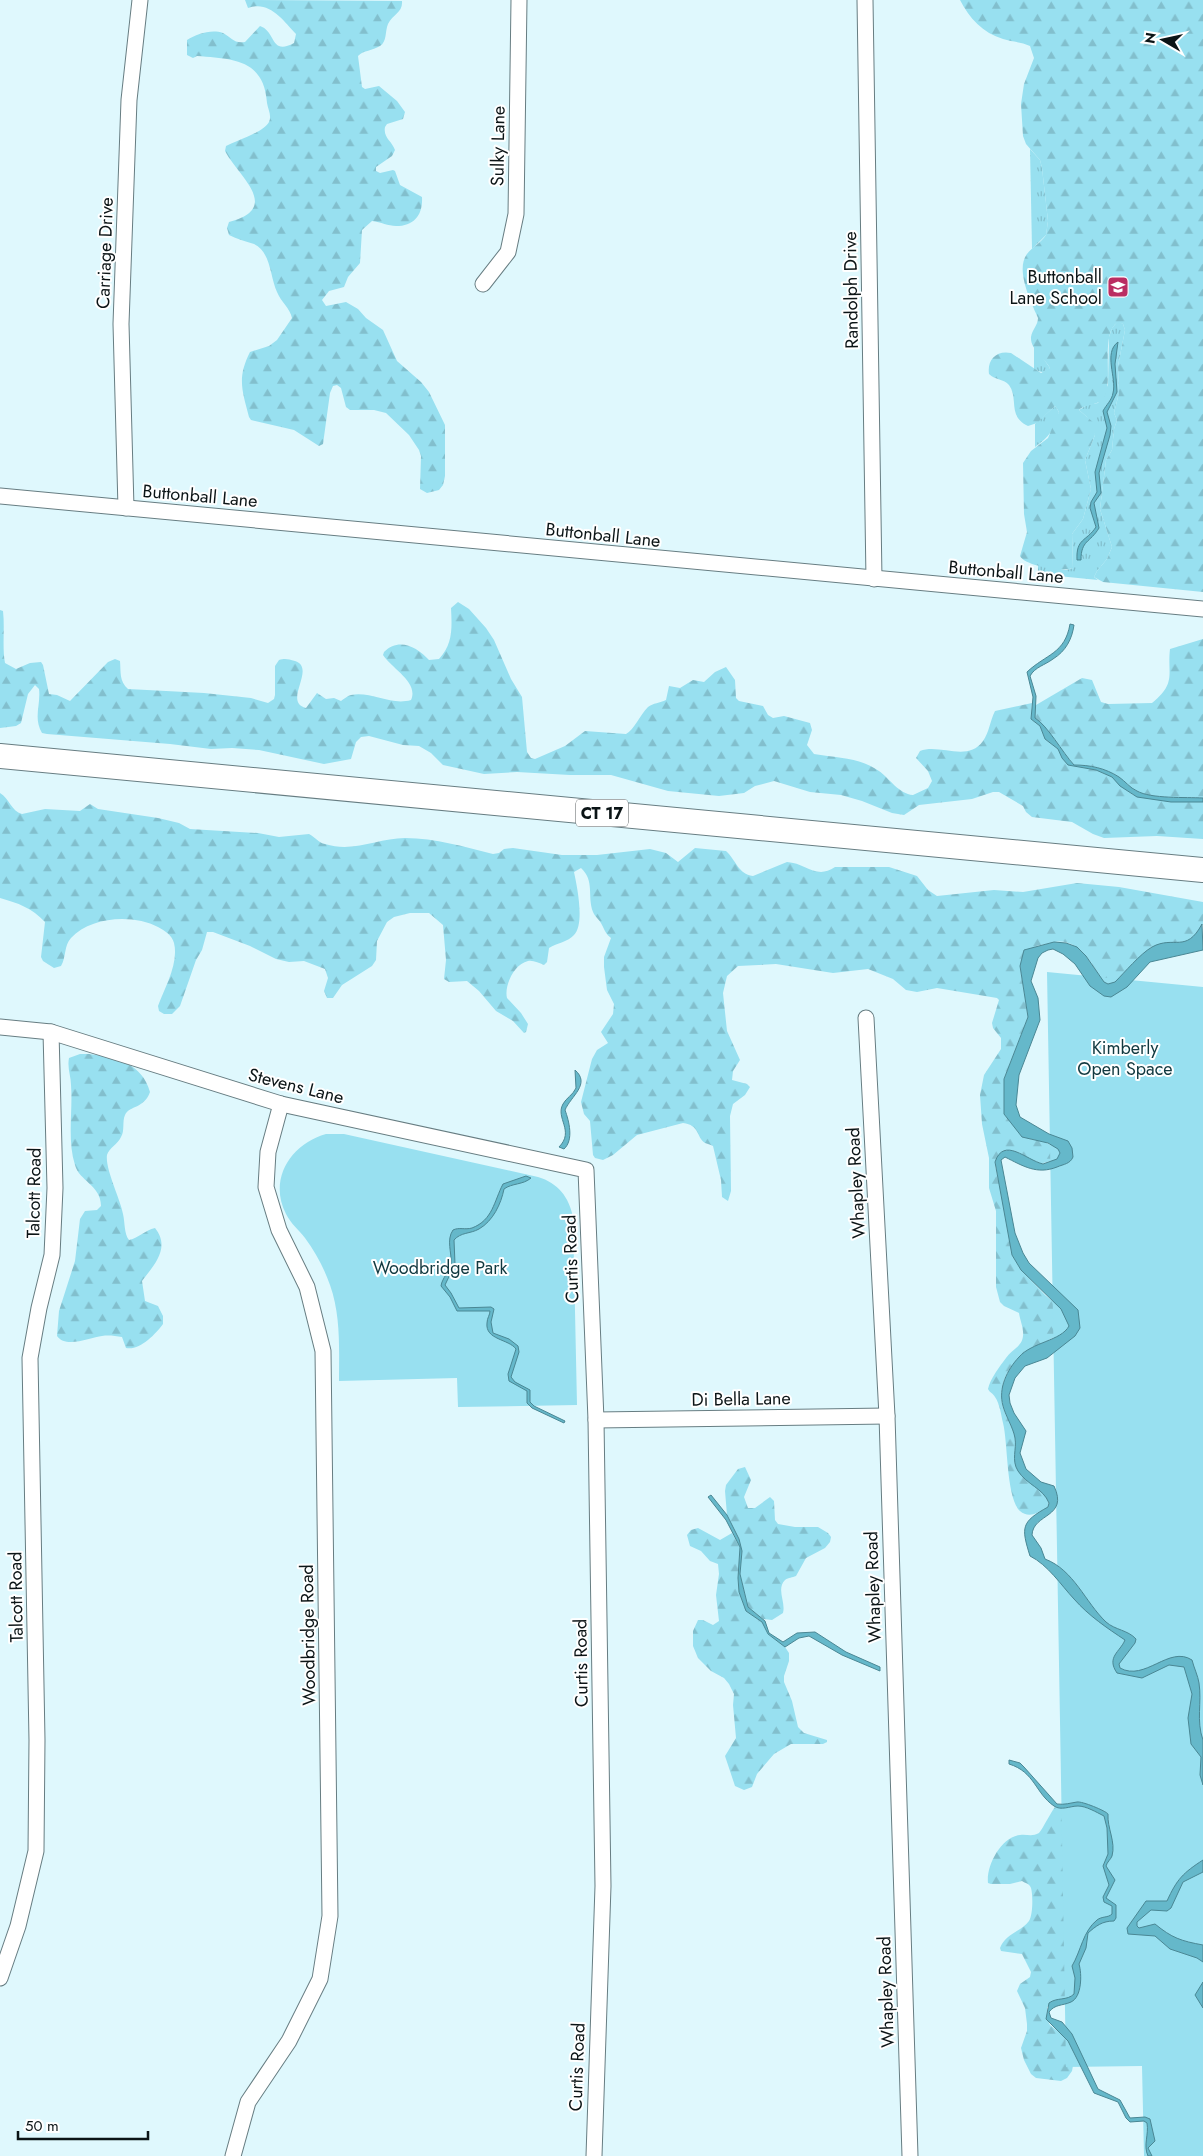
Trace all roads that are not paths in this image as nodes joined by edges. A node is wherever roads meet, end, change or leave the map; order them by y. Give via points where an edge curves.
1 (140, 0) edge
2 (519, 0) edge
3 (865, 0) edge
4 (483, 284) dead end
5 (0, 496) edge
6 (126, 508) junction
7 (874, 579) junction
8 (1203, 608) edge
9 (0, 756) edge
10 (1203, 870) edge
11 (866, 1018) dead end
12 (0, 1027) edge
13 (51, 1032) junction
14 (281, 1104) junction
15 (586, 1170) joint
16 (887, 1416) junction
17 (596, 1420) junction
18 (0, 1978) edge
19 (234, 2156) edge
20 (594, 2156) edge
21 (910, 2156) edge

1 - 6 street, Carriage Drive via 129,100 122,314
2 - 4 street, Sulky Lane via 516,214 508,252
3 - 7 street, Randolph Drive
5 - 6 street, Buttonball Lane
6 - 7 street, Buttonball Lane
7 - 8 street, Buttonball Lane
9 - 10 main road, CT 17
11 - 16 street, Whapley Road
12 - 13 street, Stevens Lane
13 - 14 street, Stevens Lane
13 - 18 street, Talcott Road via 55,1188 52,1255 30,1358 36,1851 18,1926
14 - 15 street, Stevens Lane
14 - 19 street, Woodbridge Road via 268,1152 266,1187 279,1230 308,1287 323,1351 330,1916 320,1980 289,2041 248,2102
15 - 17 street, Curtis Road
16 - 17 street, Di Bella Lane
16 - 21 street, Whapley Road
17 - 20 street, Curtis Road via 602,1886

